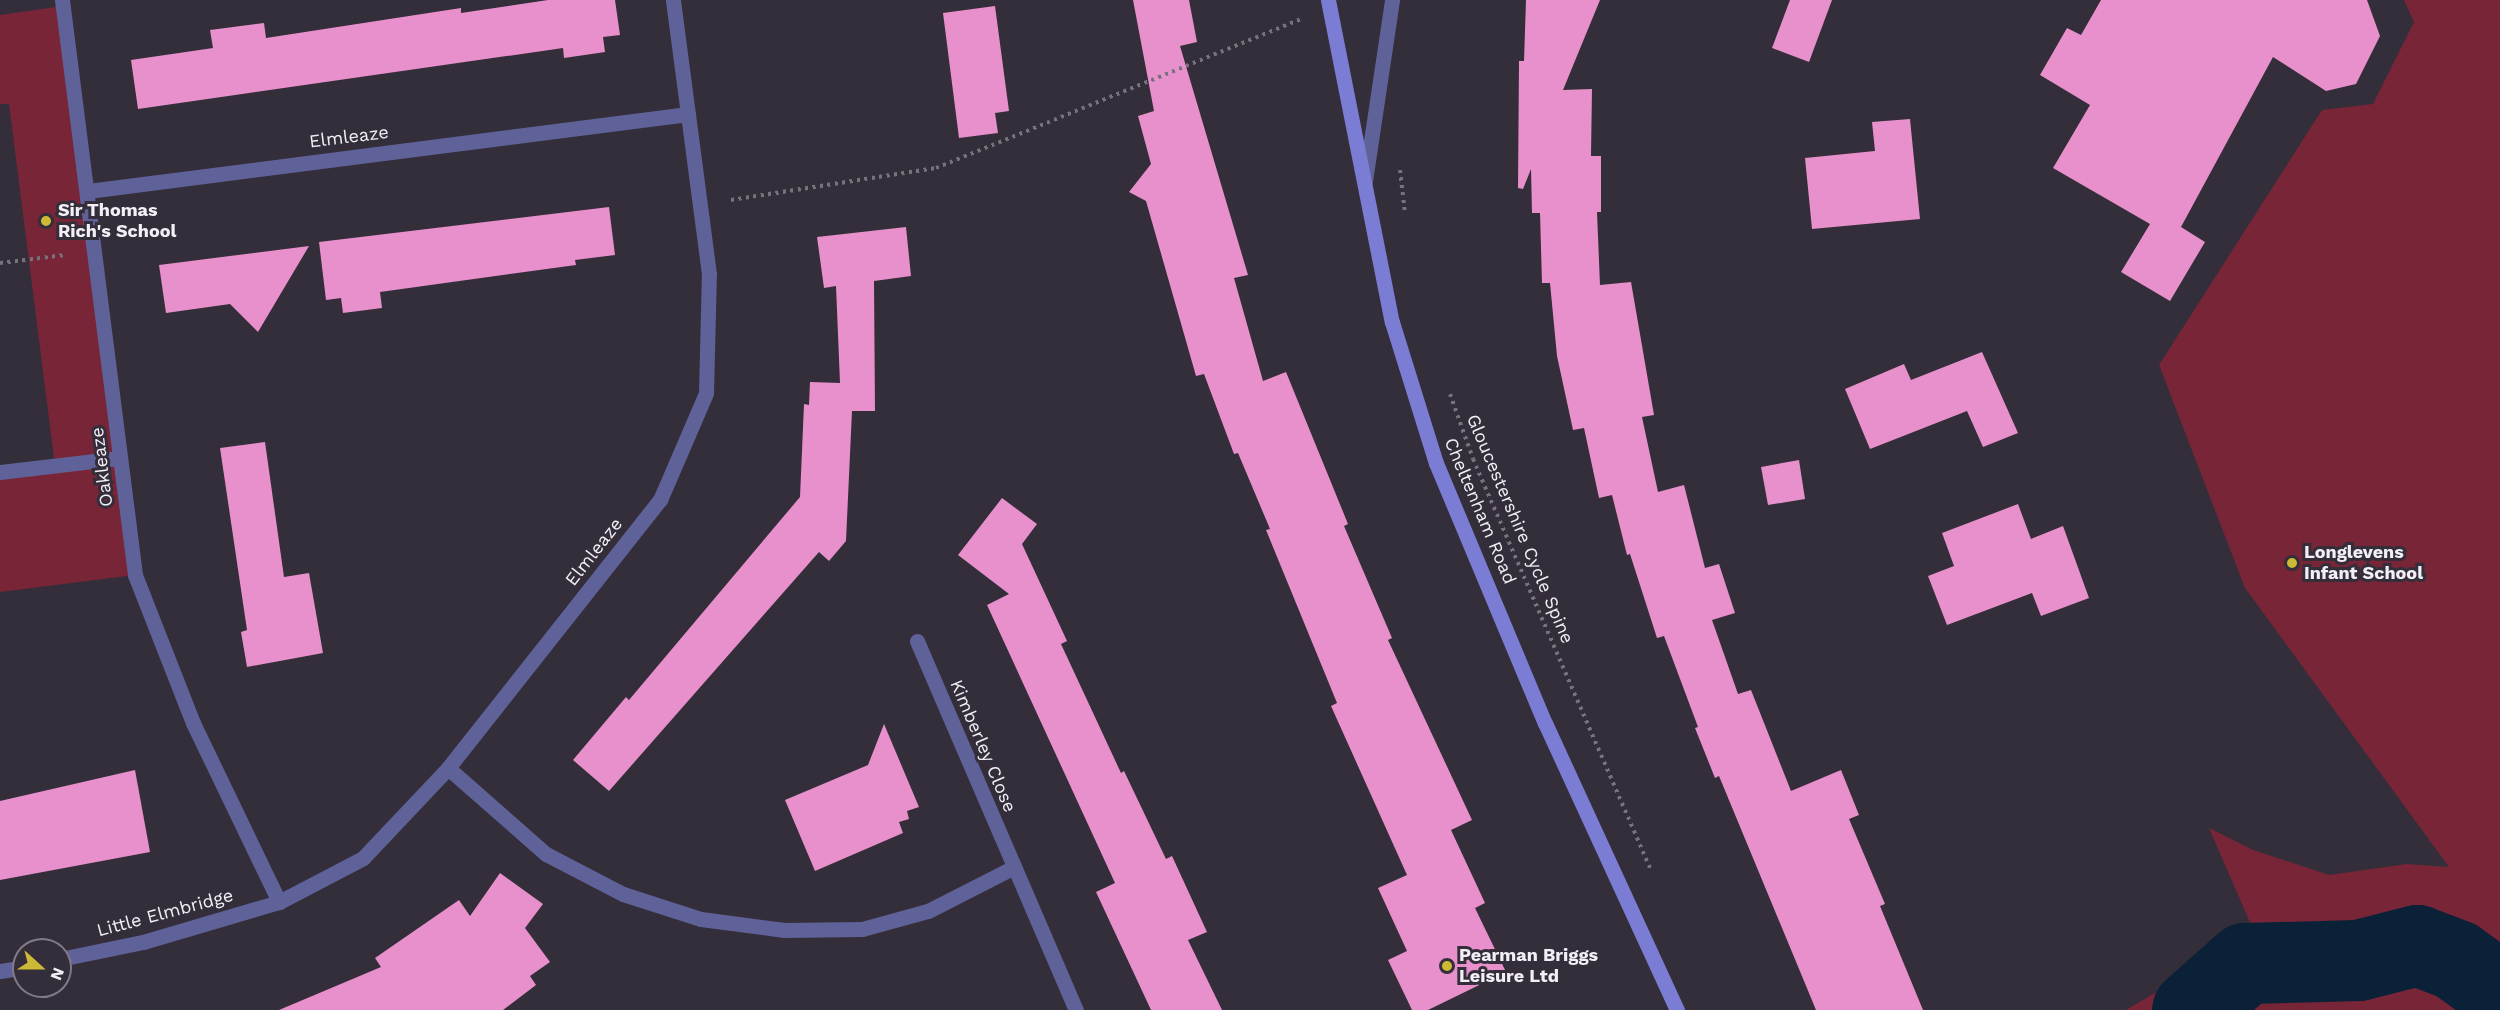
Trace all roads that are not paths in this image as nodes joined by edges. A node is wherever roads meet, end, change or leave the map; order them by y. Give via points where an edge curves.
1 (62, 0) edge
2 (673, 0) edge
3 (1392, 0) edge
4 (1328, 4) edge
5 (687, 114) junction
6 (1364, 186) junction
7 (87, 191) junction
8 (120, 458) junction
9 (0, 472) edge
10 (917, 641) dead end
11 (448, 768) junction
12 (1014, 867) junction
13 (279, 902) junction
14 (72, 957) edge
15 (1076, 1010) edge
16 (1677, 1010) edge

1 - 7 street, Oakleaze
2 - 5 street, Elmleaze
3 - 6 street
4 - 6 main road, Cheltenham Road
5 - 7 street, Elmleaze
5 - 11 street, Elmleaze via 709,274 706,393 660,500
6 - 16 main road, Cheltenham Road via 1392,322 1436,463 1545,723
7 - 8 street, Oakleaze
8 - 9 street
8 - 13 street, Oakleaze via 135,575 193,723
10 - 12 street, Kimberley Close
11 - 12 street via 546,854 623,894 701,919 784,930 862,928 928,911
11 - 13 street, Elmleaze via 363,858
12 - 15 street, Kimberley Close
13 - 14 street, Little Elmbridge via 143,942

